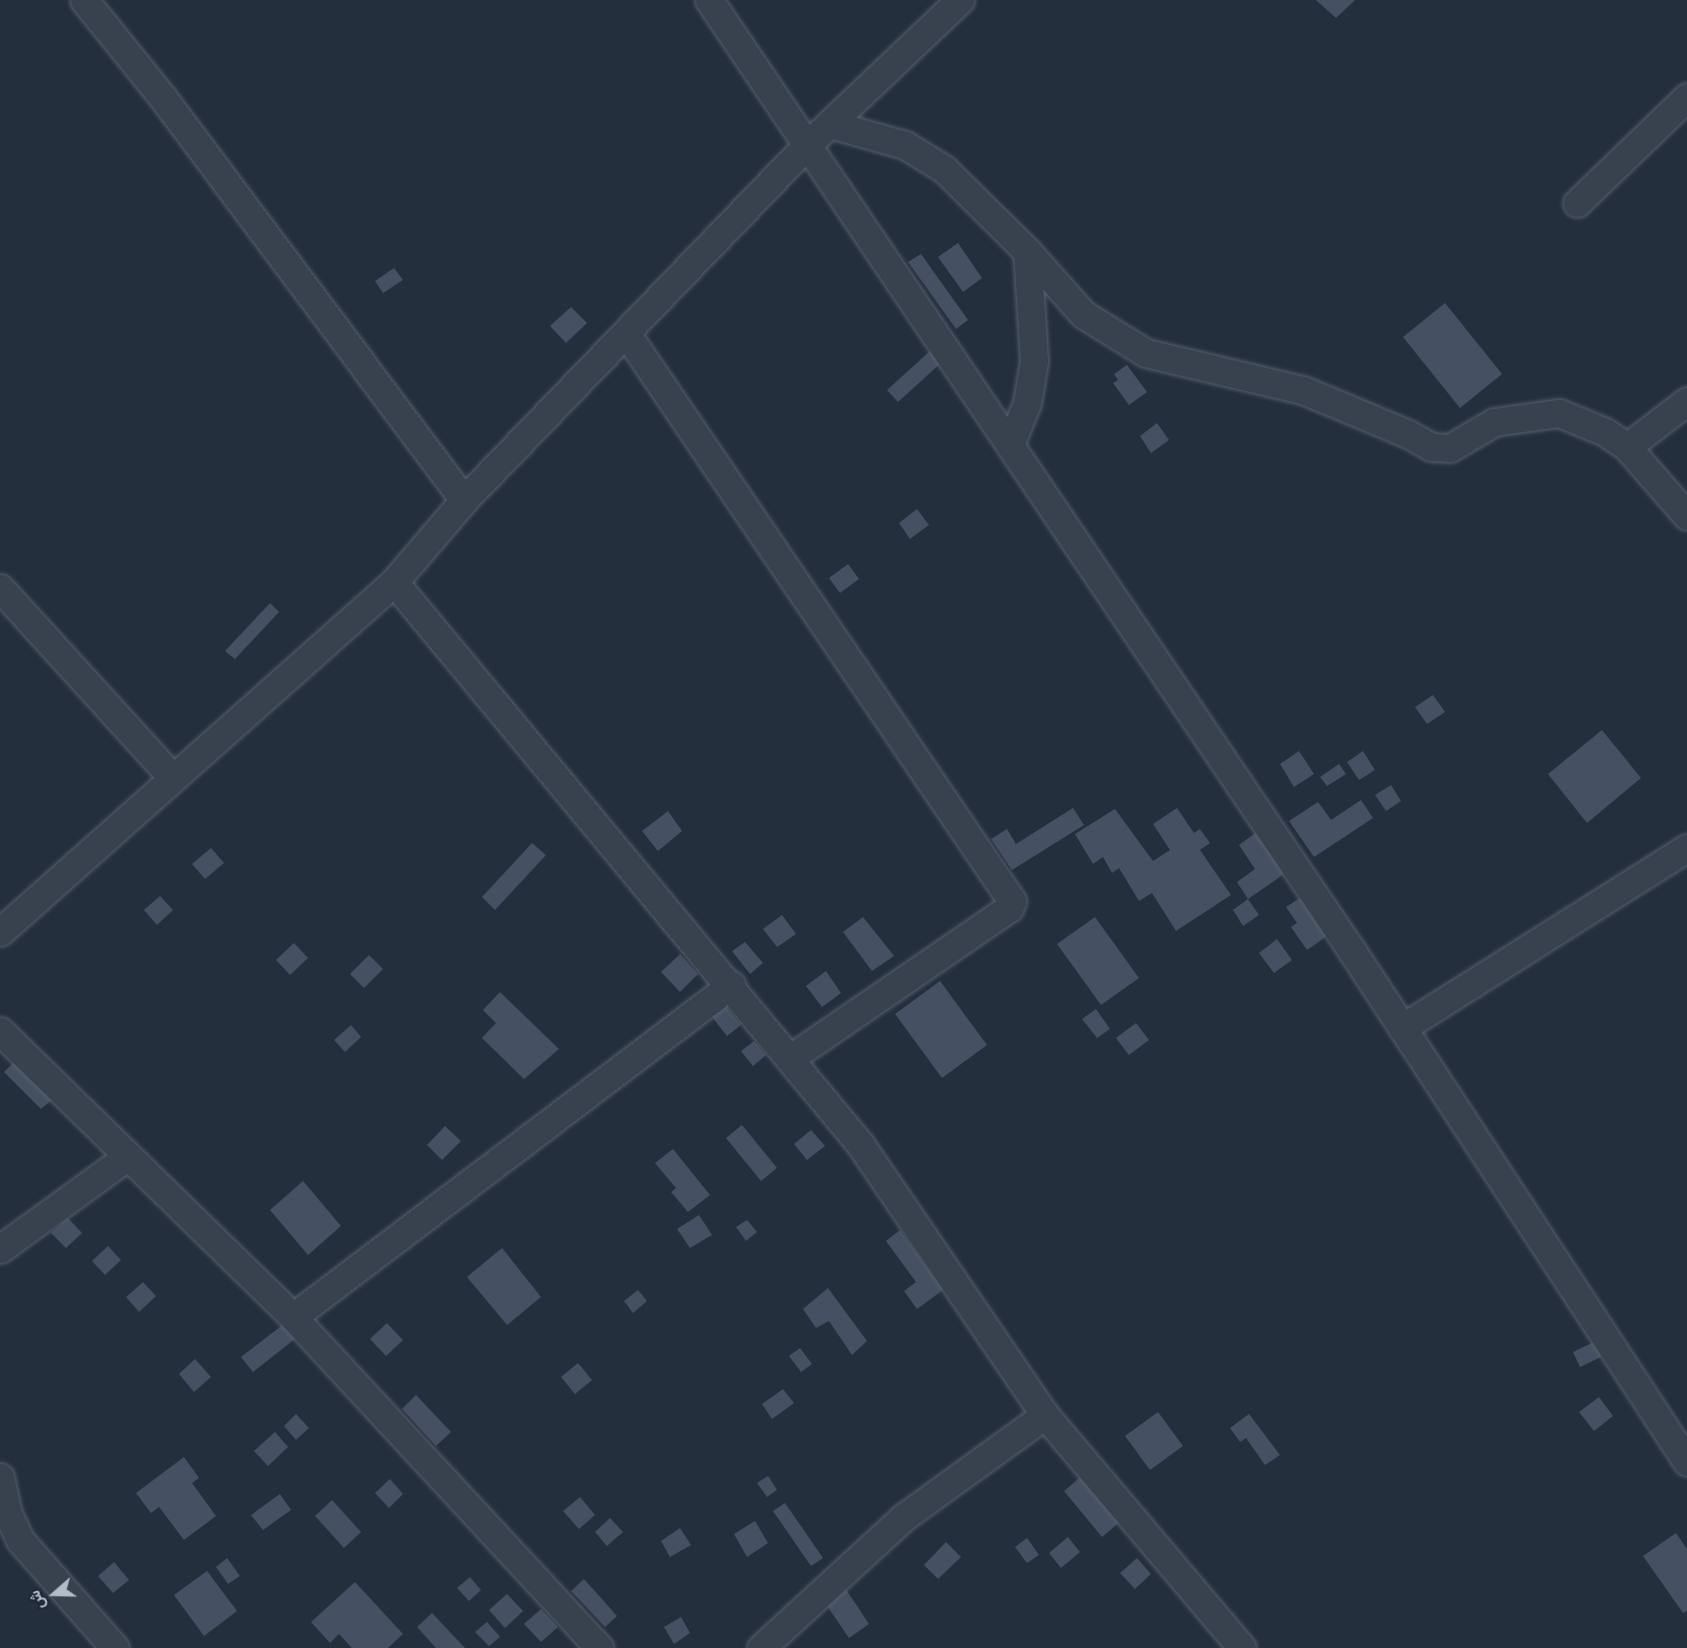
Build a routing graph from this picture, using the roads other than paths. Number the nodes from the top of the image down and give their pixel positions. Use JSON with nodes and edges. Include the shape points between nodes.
{"nodes":[{"id":1,"x":84,"y":0,"type":"edge"},
{"id":2,"x":709,"y":0,"type":"edge"},
{"id":3,"x":960,"y":0,"type":"edge"},
{"id":4,"x":1687,"y":97,"type":"edge"},
{"id":5,"x":830,"y":124,"type":"junction"},
{"id":6,"x":805,"y":147,"type":"junction"},
{"id":7,"x":1577,"y":203,"type":"dead end"},
{"id":8,"x":1027,"y":251,"type":"junction"},
{"id":9,"x":626,"y":333,"type":"junction"},
{"id":10,"x":1687,"y":401,"type":"edge"},
{"id":11,"x":1011,"y":442,"type":"junction"},
{"id":12,"x":1627,"y":447,"type":"junction"},
{"id":13,"x":464,"y":500,"type":"junction"},
{"id":14,"x":1687,"y":516,"type":"edge"},
{"id":15,"x":394,"y":582,"type":"junction"},
{"id":16,"x":0,"y":588,"type":"edge"},
{"id":17,"x":172,"y":777,"type":"junction"},
{"id":18,"x":1687,"y":848,"type":"edge"},
{"id":19,"x":0,"y":932,"type":"edge"},
{"id":20,"x":731,"y":985,"type":"junction"},
{"id":21,"x":1402,"y":1028,"type":"junction"},
{"id":22,"x":0,"y":1031,"type":"edge"},
{"id":23,"x":791,"y":1058,"type":"junction"},
{"id":24,"x":128,"y":1156,"type":"junction"},
{"id":25,"x":0,"y":1249,"type":"edge"},
{"id":26,"x":293,"y":1317,"type":"junction"},
{"id":27,"x":1045,"y":1415,"type":"junction"},
{"id":28,"x":1687,"y":1462,"type":"edge"},
{"id":29,"x":0,"y":1477,"type":"edge"},
{"id":30,"x":115,"y":1648,"type":"edge"},
{"id":31,"x":600,"y":1648,"type":"edge"},
{"id":32,"x":761,"y":1648,"type":"edge"},
{"id":33,"x":1242,"y":1648,"type":"edge"}],
"edges":[{"from":1,"to":13,"type":"street","via":[[163,98]]},
{"from":2,"to":6,"type":"street"},
{"from":3,"to":5,"type":"street"},
{"from":4,"to":7,"type":"street"},
{"from":5,"to":6,"type":"street"},
{"from":5,"to":8,"type":"street","via":[[906,145],[944,169]]},
{"from":6,"to":9,"type":"street"},
{"from":6,"to":11,"type":"street"},
{"from":8,"to":11,"type":"street","via":[[1034,361],[1027,403]]},
{"from":8,"to":12,"type":"street","via":[[1083,314],[1146,353],[1303,390],[1431,447],[1450,448],[1494,422],[1559,413],[1605,432]]},
{"from":9,"to":13,"type":"street"},
{"from":9,"to":23,"type":"street","via":[[1012,901],[1009,908]]},
{"from":10,"to":12,"type":"street"},
{"from":11,"to":21,"type":"street"},
{"from":12,"to":14,"type":"street"},
{"from":13,"to":15,"type":"street"},
{"from":15,"to":17,"type":"street"},
{"from":15,"to":20,"type":"street"},
{"from":16,"to":17,"type":"street"},
{"from":17,"to":19,"type":"street"},
{"from":18,"to":21,"type":"street"},
{"from":20,"to":23,"type":"street"},
{"from":20,"to":26,"type":"street"},
{"from":21,"to":28,"type":"street"},
{"from":22,"to":24,"type":"street"},
{"from":23,"to":27,"type":"street","via":[[860,1144]]},
{"from":24,"to":25,"type":"street"},
{"from":24,"to":26,"type":"street"},
{"from":26,"to":31,"type":"street"},
{"from":27,"to":32,"type":"street","via":[[904,1517]]},
{"from":27,"to":33,"type":"street"},
{"from":29,"to":30,"type":"street","via":[[8,1514],[20,1540]]}]}
